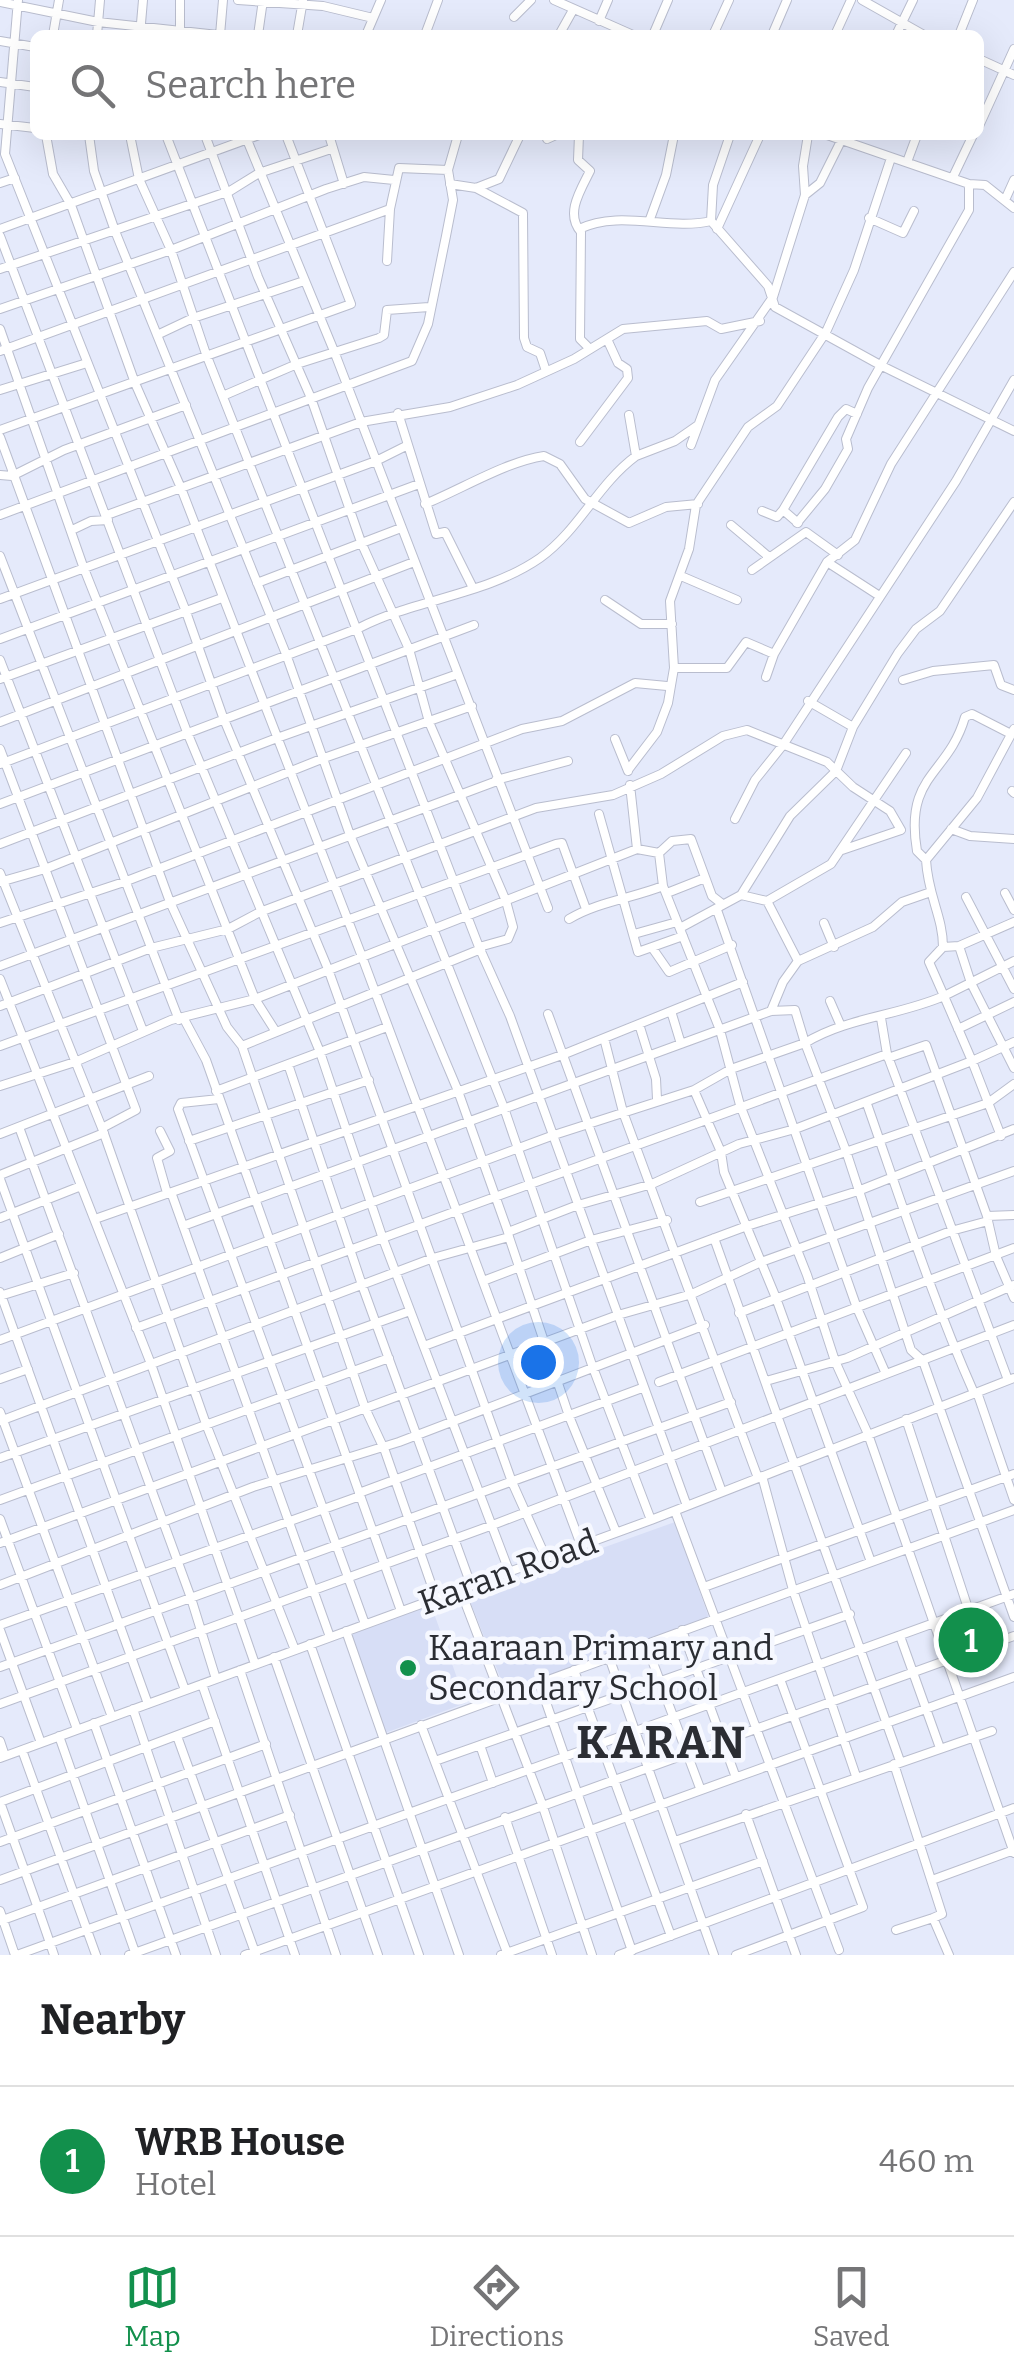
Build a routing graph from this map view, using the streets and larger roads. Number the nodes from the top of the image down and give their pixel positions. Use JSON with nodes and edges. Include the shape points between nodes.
{"nodes":[{"id":1,"x":59,"y":0,"type":"edge"},
{"id":2,"x":100,"y":0,"type":"edge"},
{"id":3,"x":143,"y":0,"type":"edge"},
{"id":4,"x":180,"y":0,"type":"edge"},
{"id":5,"x":223,"y":0,"type":"edge"},
{"id":6,"x":238,"y":0,"type":"edge"},
{"id":7,"x":381,"y":0,"type":"edge"},
{"id":8,"x":438,"y":0,"type":"edge"},
{"id":9,"x":532,"y":0,"type":"edge"},
{"id":10,"x":554,"y":0,"type":"edge"},
{"id":11,"x":608,"y":0,"type":"edge"},
{"id":12,"x":668,"y":0,"type":"edge"},
{"id":13,"x":729,"y":0,"type":"edge"},
{"id":14,"x":787,"y":0,"type":"edge"},
{"id":15,"x":850,"y":0,"type":"edge"},
{"id":16,"x":862,"y":0,"type":"edge"},
{"id":17,"x":913,"y":0,"type":"edge"},
{"id":18,"x":973,"y":0,"type":"edge"},
{"id":19,"x":263,"y":1,"type":"edge"},
{"id":20,"x":0,"y":2,"type":"edge"},
{"id":21,"x":303,"y":3,"type":"edge"},
{"id":22,"x":17,"y":4,"type":"edge"},
{"id":23,"x":573,"y":10,"type":"junction"},
{"id":24,"x":57,"y":13,"type":"junction"},
{"id":25,"x":514,"y":17,"type":"dead end"},
{"id":26,"x":373,"y":18,"type":"junction"},
{"id":27,"x":600,"y":21,"type":"junction"},
{"id":28,"x":98,"y":22,"type":"junction"},
{"id":29,"x":902,"y":24,"type":"junction"},
{"id":30,"x":55,"y":30,"type":"edge"},
{"id":31,"x":97,"y":30,"type":"edge"},
{"id":32,"x":135,"y":30,"type":"edge"},
{"id":33,"x":140,"y":30,"type":"edge"},
{"id":34,"x":180,"y":30,"type":"edge"},
{"id":35,"x":220,"y":30,"type":"edge"},
{"id":36,"x":259,"y":30,"type":"edge"},
{"id":37,"x":299,"y":30,"type":"edge"},
{"id":38,"x":368,"y":30,"type":"edge"},
{"id":39,"x":426,"y":30,"type":"edge"},
{"id":40,"x":562,"y":30,"type":"edge"},
{"id":41,"x":621,"y":30,"type":"edge"},
{"id":42,"x":655,"y":30,"type":"edge"},
{"id":43,"x":716,"y":30,"type":"edge"},
{"id":44,"x":774,"y":30,"type":"edge"},
{"id":45,"x":837,"y":30,"type":"edge"},
{"id":46,"x":899,"y":30,"type":"edge"},
{"id":47,"x":914,"y":30,"type":"edge"},
{"id":48,"x":961,"y":30,"type":"edge"},
{"id":49,"x":0,"y":42,"type":"edge"},
{"id":50,"x":14,"y":45,"type":"junction"},
{"id":51,"x":30,"y":47,"type":"edge"},
{"id":52,"x":1014,"y":49,"type":"edge"},
{"id":53,"x":984,"y":61,"type":"edge"},
{"id":54,"x":1004,"y":70,"type":"junction"},
{"id":55,"x":1014,"y":74,"type":"edge"},
{"id":56,"x":0,"y":82,"type":"edge"},
{"id":57,"x":12,"y":83,"type":"junction"},
{"id":58,"x":30,"y":85,"type":"edge"},
{"id":59,"x":984,"y":115,"type":"edge"},
{"id":60,"x":4,"y":124,"type":"edge"},
{"id":61,"x":30,"y":127,"type":"edge"},
{"id":62,"x":47,"y":140,"type":"edge"},
{"id":63,"x":90,"y":140,"type":"edge"},
{"id":64,"x":131,"y":140,"type":"edge"},
{"id":65,"x":168,"y":140,"type":"edge"},
{"id":66,"x":207,"y":140,"type":"edge"},
{"id":67,"x":238,"y":140,"type":"edge"},
{"id":68,"x":247,"y":140,"type":"edge"},
{"id":69,"x":288,"y":140,"type":"edge"},
{"id":70,"x":330,"y":140,"type":"edge"},
{"id":71,"x":457,"y":140,"type":"edge"},
{"id":72,"x":518,"y":140,"type":"edge"},
{"id":73,"x":579,"y":140,"type":"edge"},
{"id":74,"x":673,"y":140,"type":"edge"},
{"id":75,"x":728,"y":140,"type":"edge"},
{"id":76,"x":758,"y":140,"type":"edge"},
{"id":77,"x":807,"y":140,"type":"edge"},
{"id":78,"x":846,"y":140,"type":"edge"},
{"id":79,"x":850,"y":140,"type":"edge"},
{"id":80,"x":915,"y":140,"type":"edge"},
{"id":81,"x":972,"y":140,"type":"edge"},
{"id":82,"x":331,"y":149,"type":"junction"},
{"id":83,"x":212,"y":154,"type":"junction"},
{"id":84,"x":891,"y":158,"type":"junction"},
{"id":85,"x":295,"y":160,"type":"junction"},
{"id":86,"x":907,"y":162,"type":"junction"},
{"id":87,"x":176,"y":167,"type":"junction"},
{"id":88,"x":448,"y":170,"type":"junction"},
{"id":89,"x":259,"y":173,"type":"junction"},
{"id":90,"x":954,"y":177,"type":"junction"},
{"id":91,"x":15,"y":178,"type":"junction"},
{"id":92,"x":139,"y":179,"type":"junction"},
{"id":93,"x":394,"y":180,"type":"junction"},
{"id":94,"x":1014,"y":180,"type":"edge"},
{"id":95,"x":0,"y":184,"type":"edge"},
{"id":96,"x":344,"y":184,"type":"junction"},
{"id":97,"x":450,"y":184,"type":"junction"},
{"id":98,"x":970,"y":184,"type":"junction"},
{"id":99,"x":476,"y":188,"type":"junction"},
{"id":100,"x":230,"y":191,"type":"junction"},
{"id":101,"x":103,"y":195,"type":"junction"},
{"id":102,"x":805,"y":195,"type":"junction"},
{"id":103,"x":310,"y":198,"type":"junction"},
{"id":104,"x":1005,"y":200,"type":"junction"},
{"id":105,"x":191,"y":202,"type":"junction"},
{"id":106,"x":71,"y":205,"type":"junction"},
{"id":107,"x":1014,"y":208,"type":"edge"},
{"id":108,"x":277,"y":209,"type":"junction"},
{"id":109,"x":390,"y":209,"type":"junction"},
{"id":110,"x":914,"y":211,"type":"dead end"},
{"id":111,"x":154,"y":214,"type":"junction"},
{"id":112,"x":34,"y":218,"type":"junction"},
{"id":113,"x":868,"y":218,"type":"junction"},
{"id":114,"x":650,"y":219,"type":"junction"},
{"id":115,"x":711,"y":221,"type":"junction"},
{"id":116,"x":240,"y":222,"type":"junction"},
{"id":117,"x":579,"y":229,"type":"junction"},
{"id":118,"x":717,"y":229,"type":"junction"},
{"id":119,"x":116,"y":231,"type":"junction"},
{"id":120,"x":0,"y":232,"type":"edge"},
{"id":121,"x":323,"y":235,"type":"junction"},
{"id":122,"x":206,"y":237,"type":"junction"},
{"id":123,"x":82,"y":241,"type":"junction"},
{"id":124,"x":292,"y":247,"type":"junction"},
{"id":125,"x":171,"y":250,"type":"junction"},
{"id":126,"x":47,"y":252,"type":"junction"},
{"id":127,"x":255,"y":258,"type":"junction"},
{"id":128,"x":387,"y":261,"type":"dead end"},
{"id":129,"x":13,"y":265,"type":"junction"},
{"id":130,"x":130,"y":265,"type":"junction"},
{"id":131,"x":0,"y":270,"type":"edge"},
{"id":132,"x":1014,"y":272,"type":"edge"},
{"id":133,"x":220,"y":273,"type":"junction"},
{"id":134,"x":95,"y":276,"type":"junction"},
{"id":135,"x":304,"y":281,"type":"junction"},
{"id":136,"x":181,"y":287,"type":"junction"},
{"id":137,"x":59,"y":291,"type":"junction"},
{"id":138,"x":268,"y":292,"type":"junction"},
{"id":139,"x":773,"y":297,"type":"junction"},
{"id":140,"x":26,"y":300,"type":"junction"},
{"id":141,"x":143,"y":300,"type":"junction"},
{"id":142,"x":231,"y":306,"type":"junction"},
{"id":143,"x":429,"y":306,"type":"junction"},
{"id":144,"x":0,"y":309,"type":"edge"},
{"id":145,"x":109,"y":314,"type":"junction"},
{"id":146,"x":320,"y":315,"type":"junction"},
{"id":147,"x":193,"y":318,"type":"junction"},
{"id":148,"x":760,"y":320,"type":"junction"},
{"id":149,"x":75,"y":325,"type":"junction"},
{"id":150,"x":0,"y":329,"type":"edge"},
{"id":151,"x":282,"y":330,"type":"junction"},
{"id":152,"x":826,"y":332,"type":"junction"},
{"id":153,"x":39,"y":334,"type":"junction"},
{"id":154,"x":158,"y":335,"type":"junction"},
{"id":155,"x":607,"y":339,"type":"junction"},
{"id":156,"x":245,"y":342,"type":"junction"},
{"id":157,"x":590,"y":349,"type":"junction"},
{"id":158,"x":4,"y":350,"type":"edge"},
{"id":159,"x":334,"y":350,"type":"junction"},
{"id":160,"x":206,"y":354,"type":"junction"},
{"id":161,"x":87,"y":362,"type":"junction"},
{"id":162,"x":297,"y":364,"type":"junction"},
{"id":163,"x":882,"y":366,"type":"junction"},
{"id":164,"x":172,"y":371,"type":"junction"},
{"id":165,"x":546,"y":371,"type":"junction"},
{"id":166,"x":50,"y":372,"type":"junction"},
{"id":167,"x":1014,"y":380,"type":"edge"},
{"id":168,"x":262,"y":381,"type":"junction"},
{"id":169,"x":18,"y":382,"type":"junction"},
{"id":170,"x":135,"y":384,"type":"junction"},
{"id":171,"x":347,"y":384,"type":"junction"},
{"id":172,"x":0,"y":390,"type":"edge"},
{"id":173,"x":934,"y":393,"type":"junction"},
{"id":174,"x":225,"y":395,"type":"junction"},
{"id":175,"x":100,"y":396,"type":"junction"},
{"id":176,"x":311,"y":398,"type":"junction"},
{"id":177,"x":186,"y":405,"type":"junction"},
{"id":178,"x":64,"y":408,"type":"junction"},
{"id":179,"x":274,"y":413,"type":"junction"},
{"id":180,"x":398,"y":413,"type":"junction"},
{"id":181,"x":629,"y":414,"type":"dead end"},
{"id":182,"x":857,"y":414,"type":"junction"},
{"id":183,"x":152,"y":418,"type":"junction"},
{"id":184,"x":34,"y":420,"type":"junction"},
{"id":185,"x":991,"y":420,"type":"junction"},
{"id":186,"x":361,"y":422,"type":"junction"},
{"id":187,"x":700,"y":424,"type":"junction"},
{"id":188,"x":238,"y":429,"type":"junction"},
{"id":189,"x":114,"y":431,"type":"junction"},
{"id":190,"x":1014,"y":431,"type":"edge"},
{"id":191,"x":0,"y":433,"type":"edge"},
{"id":192,"x":325,"y":434,"type":"junction"},
{"id":193,"x":200,"y":441,"type":"junction"},
{"id":194,"x":580,"y":442,"type":"dead end"},
{"id":195,"x":408,"y":444,"type":"junction"},
{"id":196,"x":81,"y":445,"type":"junction"},
{"id":197,"x":691,"y":445,"type":"dead end"},
{"id":198,"x":288,"y":448,"type":"junction"},
{"id":199,"x":166,"y":453,"type":"junction"},
{"id":200,"x":636,"y":456,"type":"junction"},
{"id":201,"x":49,"y":459,"type":"junction"},
{"id":202,"x":376,"y":461,"type":"junction"},
{"id":203,"x":250,"y":462,"type":"junction"},
{"id":204,"x":129,"y":468,"type":"junction"},
{"id":205,"x":340,"y":474,"type":"junction"},
{"id":206,"x":0,"y":476,"type":"edge"},
{"id":207,"x":12,"y":476,"type":"junction"},
{"id":208,"x":213,"y":477,"type":"junction"},
{"id":209,"x":94,"y":481,"type":"junction"},
{"id":210,"x":419,"y":484,"type":"junction"},
{"id":211,"x":304,"y":485,"type":"junction"},
{"id":212,"x":181,"y":488,"type":"junction"},
{"id":213,"x":59,"y":491,"type":"junction"},
{"id":214,"x":388,"y":494,"type":"junction"},
{"id":215,"x":265,"y":499,"type":"junction"},
{"id":216,"x":143,"y":502,"type":"junction"},
{"id":217,"x":1014,"y":502,"type":"edge"},
{"id":218,"x":425,"y":504,"type":"junction"},
{"id":219,"x":594,"y":504,"type":"junction"},
{"id":220,"x":698,"y":504,"type":"junction"},
{"id":221,"x":23,"y":506,"type":"junction"},
{"id":222,"x":350,"y":510,"type":"junction"},
{"id":223,"x":783,"y":510,"type":"junction"},
{"id":224,"x":762,"y":511,"type":"dead end"},
{"id":225,"x":228,"y":513,"type":"junction"},
{"id":226,"x":0,"y":515,"type":"edge"},
{"id":227,"x":107,"y":518,"type":"junction"},
{"id":228,"x":316,"y":521,"type":"junction"},
{"id":229,"x":797,"y":523,"type":"junction"},
{"id":230,"x":731,"y":525,"type":"dead end"},
{"id":231,"x":194,"y":526,"type":"junction"},
{"id":232,"x":400,"y":528,"type":"junction"},
{"id":233,"x":72,"y":530,"type":"junction"},
{"id":234,"x":807,"y":532,"type":"junction"},
{"id":235,"x":279,"y":536,"type":"junction"},
{"id":236,"x":158,"y":538,"type":"junction"},
{"id":237,"x":361,"y":542,"type":"junction"},
{"id":238,"x":242,"y":549,"type":"junction"},
{"id":239,"x":120,"y":552,"type":"junction"},
{"id":240,"x":328,"y":554,"type":"junction"},
{"id":241,"x":838,"y":555,"type":"junction"},
{"id":242,"x":769,"y":557,"type":"junction"},
{"id":243,"x":0,"y":559,"type":"edge"},
{"id":244,"x":208,"y":560,"type":"junction"},
{"id":245,"x":414,"y":562,"type":"junction"},
{"id":246,"x":827,"y":562,"type":"junction"},
{"id":247,"x":83,"y":566,"type":"junction"},
{"id":248,"x":752,"y":570,"type":"dead end"},
{"id":249,"x":290,"y":571,"type":"junction"},
{"id":250,"x":171,"y":574,"type":"junction"},
{"id":251,"x":379,"y":576,"type":"junction"},
{"id":252,"x":681,"y":576,"type":"junction"},
{"id":253,"x":50,"y":580,"type":"junction"},
{"id":254,"x":257,"y":583,"type":"junction"},
{"id":255,"x":134,"y":588,"type":"junction"},
{"id":256,"x":472,"y":588,"type":"junction"},
{"id":257,"x":343,"y":589,"type":"junction"},
{"id":258,"x":14,"y":594,"type":"junction"},
{"id":259,"x":878,"y":596,"type":"junction"},
{"id":260,"x":222,"y":598,"type":"junction"},
{"id":261,"x":0,"y":599,"type":"edge"},
{"id":262,"x":605,"y":600,"type":"dead end"},
{"id":263,"x":737,"y":600,"type":"dead end"},
{"id":264,"x":99,"y":601,"type":"junction"},
{"id":265,"x":427,"y":603,"type":"junction"},
{"id":266,"x":306,"y":606,"type":"junction"},
{"id":267,"x":185,"y":609,"type":"junction"},
{"id":268,"x":393,"y":610,"type":"junction"},
{"id":269,"x":64,"y":617,"type":"junction"},
{"id":270,"x":270,"y":621,"type":"junction"},
{"id":271,"x":148,"y":622,"type":"junction"},
{"id":272,"x":474,"y":624,"type":"dead end"},
{"id":273,"x":672,"y":624,"type":"junction"},
{"id":274,"x":358,"y":628,"type":"junction"},
{"id":275,"x":27,"y":629,"type":"junction"},
{"id":276,"x":235,"y":632,"type":"junction"},
{"id":277,"x":114,"y":636,"type":"junction"},
{"id":278,"x":0,"y":639,"type":"edge"},
{"id":279,"x":441,"y":639,"type":"junction"},
{"id":280,"x":321,"y":640,"type":"junction"},
{"id":281,"x":199,"y":646,"type":"junction"},
{"id":282,"x":409,"y":649,"type":"junction"},
{"id":283,"x":76,"y":650,"type":"junction"},
{"id":284,"x":286,"y":654,"type":"junction"},
{"id":285,"x":774,"y":654,"type":"junction"},
{"id":286,"x":0,"y":660,"type":"edge"},
{"id":287,"x":160,"y":662,"type":"junction"},
{"id":288,"x":370,"y":662,"type":"junction"},
{"id":289,"x":41,"y":663,"type":"junction"},
{"id":290,"x":250,"y":667,"type":"junction"},
{"id":291,"x":674,"y":668,"type":"junction"},
{"id":292,"x":455,"y":675,"type":"junction"},
{"id":293,"x":127,"y":676,"type":"junction"},
{"id":294,"x":336,"y":676,"type":"junction"},
{"id":295,"x":766,"y":677,"type":"dead end"},
{"id":296,"x":3,"y":678,"type":"edge"},
{"id":297,"x":903,"y":680,"type":"dead end"},
{"id":298,"x":209,"y":682,"type":"junction"},
{"id":299,"x":667,"y":686,"type":"junction"},
{"id":300,"x":88,"y":687,"type":"junction"},
{"id":301,"x":298,"y":690,"type":"junction"},
{"id":302,"x":418,"y":690,"type":"junction"},
{"id":303,"x":1014,"y":690,"type":"edge"},
{"id":304,"x":174,"y":695,"type":"junction"},
{"id":305,"x":55,"y":697,"type":"junction"},
{"id":306,"x":384,"y":701,"type":"junction"},
{"id":307,"x":264,"y":702,"type":"junction"},
{"id":308,"x":808,"y":702,"type":"junction"},
{"id":309,"x":472,"y":706,"type":"junction"},
{"id":310,"x":142,"y":708,"type":"junction"},
{"id":311,"x":17,"y":713,"type":"junction"},
{"id":312,"x":347,"y":713,"type":"junction"},
{"id":313,"x":223,"y":718,"type":"junction"},
{"id":314,"x":0,"y":722,"type":"edge"},
{"id":315,"x":429,"y":722,"type":"junction"},
{"id":316,"x":104,"y":724,"type":"junction"},
{"id":317,"x":312,"y":725,"type":"junction"},
{"id":318,"x":853,"y":727,"type":"junction"},
{"id":319,"x":187,"y":732,"type":"junction"},
{"id":320,"x":1012,"y":732,"type":"edge"},
{"id":321,"x":397,"y":734,"type":"junction"},
{"id":322,"x":68,"y":736,"type":"junction"},
{"id":323,"x":277,"y":738,"type":"junction"},
{"id":324,"x":615,"y":739,"type":"dead end"},
{"id":325,"x":156,"y":744,"type":"junction"},
{"id":326,"x":485,"y":746,"type":"junction"},
{"id":327,"x":783,"y":746,"type":"junction"},
{"id":328,"x":359,"y":747,"type":"junction"},
{"id":329,"x":0,"y":750,"type":"edge"},
{"id":330,"x":32,"y":750,"type":"junction"},
{"id":331,"x":239,"y":752,"type":"junction"},
{"id":332,"x":906,"y":753,"type":"dead end"},
{"id":333,"x":324,"y":758,"type":"junction"},
{"id":334,"x":117,"y":759,"type":"junction"},
{"id":335,"x":448,"y":760,"type":"junction"},
{"id":336,"x":568,"y":761,"type":"dead end"},
{"id":337,"x":2,"y":763,"type":"edge"},
{"id":338,"x":202,"y":768,"type":"junction"},
{"id":339,"x":412,"y":769,"type":"junction"},
{"id":340,"x":628,"y":770,"type":"junction"},
{"id":341,"x":836,"y":771,"type":"junction"},
{"id":342,"x":84,"y":772,"type":"junction"},
{"id":343,"x":289,"y":774,"type":"junction"},
{"id":344,"x":170,"y":780,"type":"junction"},
{"id":345,"x":497,"y":781,"type":"junction"},
{"id":346,"x":377,"y":785,"type":"junction"},
{"id":347,"x":630,"y":785,"type":"junction"},
{"id":348,"x":48,"y":786,"type":"junction"},
{"id":349,"x":252,"y":789,"type":"junction"},
{"id":350,"x":462,"y":793,"type":"junction"},
{"id":351,"x":129,"y":794,"type":"junction"},
{"id":352,"x":338,"y":797,"type":"junction"},
{"id":353,"x":18,"y":798,"type":"junction"},
{"id":354,"x":875,"y":800,"type":"junction"},
{"id":355,"x":216,"y":803,"type":"junction"},
{"id":356,"x":0,"y":804,"type":"edge"},
{"id":357,"x":426,"y":806,"type":"junction"},
{"id":358,"x":97,"y":807,"type":"junction"},
{"id":359,"x":304,"y":810,"type":"junction"},
{"id":360,"x":182,"y":814,"type":"junction"},
{"id":361,"x":599,"y":814,"type":"dead end"},
{"id":362,"x":514,"y":819,"type":"junction"},
{"id":363,"x":734,"y":819,"type":"dead end"},
{"id":364,"x":61,"y":820,"type":"junction"},
{"id":365,"x":390,"y":821,"type":"junction"},
{"id":366,"x":268,"y":826,"type":"junction"},
{"id":367,"x":1014,"y":827,"type":"edge"},
{"id":368,"x":951,"y":829,"type":"junction"},
{"id":369,"x":146,"y":830,"type":"junction"},
{"id":370,"x":475,"y":830,"type":"junction"},
{"id":371,"x":32,"y":834,"type":"junction"},
{"id":372,"x":350,"y":835,"type":"junction"},
{"id":373,"x":232,"y":838,"type":"junction"},
{"id":374,"x":1011,"y":838,"type":"edge"},
{"id":375,"x":110,"y":842,"type":"junction"},
{"id":376,"x":440,"y":842,"type":"junction"},
{"id":377,"x":0,"y":844,"type":"edge"},
{"id":378,"x":318,"y":846,"type":"junction"},
{"id":379,"x":637,"y":849,"type":"junction"},
{"id":380,"x":198,"y":850,"type":"junction"},
{"id":381,"x":842,"y":850,"type":"junction"},
{"id":382,"x":659,"y":852,"type":"junction"},
{"id":383,"x":524,"y":853,"type":"junction"},
{"id":384,"x":72,"y":854,"type":"junction"},
{"id":385,"x":403,"y":856,"type":"junction"},
{"id":386,"x":282,"y":860,"type":"junction"},
{"id":387,"x":610,"y":860,"type":"junction"},
{"id":388,"x":926,"y":860,"type":"junction"},
{"id":389,"x":160,"y":865,"type":"junction"},
{"id":390,"x":489,"y":865,"type":"junction"},
{"id":391,"x":45,"y":869,"type":"junction"},
{"id":392,"x":368,"y":870,"type":"junction"},
{"id":393,"x":246,"y":872,"type":"junction"},
{"id":394,"x":574,"y":875,"type":"junction"},
{"id":395,"x":1,"y":878,"type":"edge"},
{"id":396,"x":706,"y":878,"type":"junction"},
{"id":397,"x":454,"y":879,"type":"junction"},
{"id":398,"x":124,"y":882,"type":"junction"},
{"id":399,"x":332,"y":884,"type":"junction"},
{"id":400,"x":212,"y":886,"type":"junction"},
{"id":401,"x":542,"y":887,"type":"junction"},
{"id":402,"x":665,"y":889,"type":"junction"},
{"id":403,"x":89,"y":891,"type":"junction"},
{"id":404,"x":416,"y":893,"type":"junction"},
{"id":405,"x":1006,"y":893,"type":"dead end"},
{"id":406,"x":928,"y":894,"type":"junction"},
{"id":407,"x":740,"y":895,"type":"junction"},
{"id":408,"x":966,"y":897,"type":"dead end"},
{"id":409,"x":297,"y":899,"type":"junction"},
{"id":410,"x":506,"y":900,"type":"junction"},
{"id":411,"x":170,"y":902,"type":"junction"},
{"id":412,"x":625,"y":902,"type":"junction"},
{"id":413,"x":768,"y":902,"type":"junction"},
{"id":414,"x":58,"y":904,"type":"junction"},
{"id":415,"x":381,"y":906,"type":"junction"},
{"id":416,"x":719,"y":906,"type":"junction"},
{"id":417,"x":548,"y":908,"type":"dead end"},
{"id":418,"x":586,"y":909,"type":"junction"},
{"id":419,"x":1014,"y":910,"type":"edge"},
{"id":420,"x":260,"y":912,"type":"junction"},
{"id":421,"x":139,"y":914,"type":"junction"},
{"id":422,"x":468,"y":914,"type":"junction"},
{"id":423,"x":17,"y":917,"type":"junction"},
{"id":424,"x":569,"y":919,"type":"dead end"},
{"id":425,"x":344,"y":920,"type":"junction"},
{"id":426,"x":1014,"y":922,"type":"edge"},
{"id":427,"x":0,"y":923,"type":"edge"},
{"id":428,"x":824,"y":923,"type":"dead end"},
{"id":429,"x":103,"y":927,"type":"junction"},
{"id":430,"x":434,"y":927,"type":"junction"},
{"id":431,"x":228,"y":928,"type":"junction"},
{"id":432,"x":680,"y":928,"type":"junction"},
{"id":433,"x":310,"y":932,"type":"junction"},
{"id":434,"x":634,"y":934,"type":"junction"},
{"id":435,"x":986,"y":936,"type":"junction"},
{"id":436,"x":397,"y":941,"type":"junction"},
{"id":437,"x":72,"y":942,"type":"junction"},
{"id":438,"x":186,"y":942,"type":"junction"},
{"id":439,"x":732,"y":945,"type":"junction"},
{"id":440,"x":959,"y":946,"type":"junction"},
{"id":441,"x":274,"y":947,"type":"junction"},
{"id":442,"x":834,"y":947,"type":"junction"},
{"id":443,"x":943,"y":947,"type":"junction"},
{"id":444,"x":151,"y":948,"type":"junction"},
{"id":445,"x":480,"y":948,"type":"junction"},
{"id":446,"x":653,"y":949,"type":"junction"},
{"id":447,"x":34,"y":954,"type":"junction"},
{"id":448,"x":361,"y":954,"type":"junction"},
{"id":449,"x":240,"y":960,"type":"junction"},
{"id":450,"x":798,"y":961,"type":"junction"},
{"id":451,"x":1014,"y":961,"type":"edge"},
{"id":452,"x":446,"y":963,"type":"junction"},
{"id":453,"x":116,"y":964,"type":"junction"},
{"id":454,"x":695,"y":964,"type":"junction"},
{"id":455,"x":0,"y":966,"type":"edge"},
{"id":456,"x":1003,"y":966,"type":"junction"},
{"id":457,"x":328,"y":969,"type":"junction"},
{"id":458,"x":203,"y":974,"type":"junction"},
{"id":459,"x":85,"y":975,"type":"junction"},
{"id":460,"x":410,"y":978,"type":"junction"},
{"id":461,"x":0,"y":979,"type":"edge"},
{"id":462,"x":743,"y":982,"type":"junction"},
{"id":463,"x":971,"y":983,"type":"junction"},
{"id":464,"x":292,"y":984,"type":"junction"},
{"id":465,"x":170,"y":987,"type":"junction"},
{"id":466,"x":46,"y":989,"type":"junction"},
{"id":467,"x":1014,"y":990,"type":"edge"},
{"id":468,"x":375,"y":992,"type":"junction"},
{"id":469,"x":706,"y":996,"type":"junction"},
{"id":470,"x":944,"y":996,"type":"junction"},
{"id":471,"x":255,"y":999,"type":"junction"},
{"id":472,"x":131,"y":1000,"type":"junction"},
{"id":473,"x":830,"y":1001,"type":"dead end"},
{"id":474,"x":1014,"y":1002,"type":"edge"},
{"id":475,"x":3,"y":1005,"type":"edge"},
{"id":476,"x":339,"y":1006,"type":"junction"},
{"id":477,"x":98,"y":1009,"type":"junction"},
{"id":478,"x":222,"y":1010,"type":"junction"},
{"id":479,"x":671,"y":1011,"type":"junction"},
{"id":480,"x":771,"y":1011,"type":"junction"},
{"id":481,"x":989,"y":1012,"type":"junction"},
{"id":482,"x":548,"y":1014,"type":"dead end"},
{"id":483,"x":756,"y":1016,"type":"junction"},
{"id":484,"x":881,"y":1018,"type":"junction"},
{"id":485,"x":308,"y":1019,"type":"junction"},
{"id":486,"x":181,"y":1020,"type":"junction"},
{"id":487,"x":639,"y":1024,"type":"junction"},
{"id":488,"x":840,"y":1024,"type":"junction"},
{"id":489,"x":60,"y":1025,"type":"junction"},
{"id":490,"x":387,"y":1026,"type":"junction"},
{"id":491,"x":720,"y":1030,"type":"junction"},
{"id":492,"x":958,"y":1030,"type":"junction"},
{"id":493,"x":143,"y":1032,"type":"junction"},
{"id":494,"x":276,"y":1032,"type":"junction"},
{"id":495,"x":22,"y":1038,"type":"junction"},
{"id":496,"x":604,"y":1038,"type":"junction"},
{"id":497,"x":354,"y":1039,"type":"junction"},
{"id":498,"x":1014,"y":1042,"type":"edge"},
{"id":499,"x":805,"y":1043,"type":"junction"},
{"id":500,"x":681,"y":1044,"type":"junction"},
{"id":501,"x":111,"y":1045,"type":"junction"},
{"id":502,"x":0,"y":1046,"type":"edge"},
{"id":503,"x":242,"y":1046,"type":"junction"},
{"id":504,"x":1003,"y":1046,"type":"junction"},
{"id":505,"x":320,"y":1052,"type":"junction"},
{"id":506,"x":562,"y":1055,"type":"junction"},
{"id":507,"x":770,"y":1055,"type":"junction"},
{"id":508,"x":646,"y":1056,"type":"junction"},
{"id":509,"x":888,"y":1056,"type":"junction"},
{"id":510,"x":75,"y":1062,"type":"junction"},
{"id":511,"x":972,"y":1062,"type":"junction"},
{"id":512,"x":288,"y":1064,"type":"junction"},
{"id":513,"x":529,"y":1066,"type":"junction"},
{"id":514,"x":613,"y":1068,"type":"junction"},
{"id":515,"x":1014,"y":1068,"type":"edge"},
{"id":516,"x":731,"y":1069,"type":"junction"},
{"id":517,"x":40,"y":1074,"type":"junction"},
{"id":518,"x":149,"y":1076,"type":"dead end"},
{"id":519,"x":936,"y":1077,"type":"junction"},
{"id":520,"x":251,"y":1078,"type":"junction"},
{"id":521,"x":369,"y":1080,"type":"junction"},
{"id":522,"x":492,"y":1080,"type":"junction"},
{"id":523,"x":818,"y":1080,"type":"junction"},
{"id":524,"x":1,"y":1084,"type":"edge"},
{"id":525,"x":571,"y":1084,"type":"junction"},
{"id":526,"x":1014,"y":1084,"type":"edge"},
{"id":527,"x":126,"y":1085,"type":"junction"},
{"id":528,"x":694,"y":1090,"type":"junction"},
{"id":529,"x":902,"y":1090,"type":"junction"},
{"id":530,"x":333,"y":1092,"type":"junction"},
{"id":531,"x":458,"y":1092,"type":"junction"},
{"id":532,"x":782,"y":1092,"type":"junction"},
{"id":533,"x":218,"y":1095,"type":"junction"},
{"id":534,"x":540,"y":1095,"type":"junction"},
{"id":535,"x":90,"y":1099,"type":"junction"},
{"id":536,"x":657,"y":1099,"type":"junction"},
{"id":537,"x":988,"y":1103,"type":"junction"},
{"id":538,"x":301,"y":1104,"type":"junction"},
{"id":539,"x":866,"y":1104,"type":"junction"},
{"id":540,"x":419,"y":1105,"type":"junction"},
{"id":541,"x":740,"y":1106,"type":"junction"},
{"id":542,"x":504,"y":1108,"type":"junction"},
{"id":543,"x":54,"y":1112,"type":"junction"},
{"id":544,"x":623,"y":1112,"type":"junction"},
{"id":545,"x":951,"y":1112,"type":"junction"},
{"id":546,"x":832,"y":1116,"type":"junction"},
{"id":547,"x":264,"y":1117,"type":"junction"},
{"id":548,"x":707,"y":1117,"type":"junction"},
{"id":549,"x":383,"y":1118,"type":"junction"},
{"id":550,"x":467,"y":1122,"type":"junction"},
{"id":551,"x":589,"y":1126,"type":"junction"},
{"id":552,"x":19,"y":1127,"type":"junction"},
{"id":553,"x":913,"y":1127,"type":"junction"},
{"id":554,"x":227,"y":1128,"type":"junction"},
{"id":555,"x":1014,"y":1129,"type":"edge"},
{"id":556,"x":103,"y":1130,"type":"junction"},
{"id":557,"x":348,"y":1130,"type":"junction"},
{"id":558,"x":796,"y":1130,"type":"junction"},
{"id":559,"x":160,"y":1132,"type":"dead end"},
{"id":560,"x":0,"y":1134,"type":"edge"},
{"id":561,"x":430,"y":1135,"type":"junction"},
{"id":562,"x":554,"y":1135,"type":"junction"},
{"id":563,"x":1001,"y":1136,"type":"junction"},
{"id":564,"x":879,"y":1139,"type":"junction"},
{"id":565,"x":317,"y":1140,"type":"junction"},
{"id":566,"x":189,"y":1141,"type":"junction"},
{"id":567,"x":754,"y":1143,"type":"junction"},
{"id":568,"x":66,"y":1149,"type":"junction"},
{"id":569,"x":394,"y":1149,"type":"junction"},
{"id":570,"x":519,"y":1149,"type":"junction"},
{"id":571,"x":637,"y":1149,"type":"junction"},
{"id":572,"x":962,"y":1150,"type":"junction"},
{"id":573,"x":846,"y":1151,"type":"junction"},
{"id":574,"x":721,"y":1152,"type":"junction"},
{"id":575,"x":277,"y":1154,"type":"junction"},
{"id":576,"x":604,"y":1161,"type":"junction"},
{"id":577,"x":359,"y":1162,"type":"junction"},
{"id":578,"x":483,"y":1162,"type":"junction"},
{"id":579,"x":32,"y":1163,"type":"junction"},
{"id":580,"x":928,"y":1164,"type":"junction"},
{"id":581,"x":808,"y":1166,"type":"junction"},
{"id":582,"x":241,"y":1167,"type":"junction"},
{"id":583,"x":1012,"y":1172,"type":"edge"},
{"id":584,"x":327,"y":1173,"type":"junction"},
{"id":585,"x":567,"y":1174,"type":"junction"},
{"id":586,"x":892,"y":1174,"type":"junction"},
{"id":587,"x":0,"y":1177,"type":"edge"},
{"id":588,"x":446,"y":1177,"type":"junction"},
{"id":589,"x":203,"y":1180,"type":"junction"},
{"id":590,"x":770,"y":1181,"type":"junction"},
{"id":591,"x":652,"y":1184,"type":"junction"},
{"id":592,"x":80,"y":1186,"type":"junction"},
{"id":593,"x":290,"y":1186,"type":"junction"},
{"id":594,"x":1014,"y":1186,"type":"edge"},
{"id":595,"x":531,"y":1187,"type":"junction"},
{"id":596,"x":976,"y":1188,"type":"junction"},
{"id":597,"x":407,"y":1190,"type":"junction"},
{"id":598,"x":732,"y":1190,"type":"junction"},
{"id":599,"x":858,"y":1190,"type":"junction"},
{"id":600,"x":169,"y":1192,"type":"junction"},
{"id":601,"x":616,"y":1195,"type":"junction"},
{"id":602,"x":940,"y":1198,"type":"junction"},
{"id":603,"x":497,"y":1199,"type":"junction"},
{"id":604,"x":45,"y":1200,"type":"junction"},
{"id":605,"x":253,"y":1200,"type":"junction"},
{"id":606,"x":819,"y":1200,"type":"junction"},
{"id":607,"x":700,"y":1202,"type":"dead end"},
{"id":608,"x":371,"y":1204,"type":"junction"},
{"id":609,"x":578,"y":1204,"type":"junction"},
{"id":610,"x":128,"y":1206,"type":"junction"},
{"id":611,"x":906,"y":1210,"type":"junction"},
{"id":612,"x":459,"y":1212,"type":"junction"},
{"id":613,"x":340,"y":1213,"type":"junction"},
{"id":614,"x":13,"y":1214,"type":"junction"},
{"id":615,"x":216,"y":1214,"type":"junction"},
{"id":616,"x":784,"y":1215,"type":"junction"},
{"id":617,"x":1014,"y":1215,"type":"edge"},
{"id":618,"x":0,"y":1218,"type":"edge"},
{"id":619,"x":543,"y":1218,"type":"junction"},
{"id":620,"x":987,"y":1218,"type":"junction"},
{"id":621,"x":95,"y":1219,"type":"junction"},
{"id":622,"x":666,"y":1220,"type":"junction"},
{"id":623,"x":869,"y":1222,"type":"junction"},
{"id":624,"x":183,"y":1226,"type":"junction"},
{"id":625,"x":302,"y":1226,"type":"junction"},
{"id":626,"x":422,"y":1226,"type":"junction"},
{"id":627,"x":747,"y":1226,"type":"junction"},
{"id":628,"x":951,"y":1231,"type":"junction"},
{"id":629,"x":628,"y":1232,"type":"junction"},
{"id":630,"x":59,"y":1234,"type":"junction"},
{"id":631,"x":508,"y":1234,"type":"junction"},
{"id":632,"x":833,"y":1235,"type":"junction"},
{"id":633,"x":714,"y":1238,"type":"junction"},
{"id":634,"x":267,"y":1239,"type":"junction"},
{"id":635,"x":383,"y":1240,"type":"junction"},
{"id":636,"x":592,"y":1240,"type":"junction"},
{"id":637,"x":914,"y":1247,"type":"junction"},
{"id":638,"x":26,"y":1248,"type":"junction"},
{"id":639,"x":472,"y":1248,"type":"junction"},
{"id":640,"x":1014,"y":1248,"type":"edge"},
{"id":641,"x":798,"y":1249,"type":"junction"},
{"id":642,"x":351,"y":1251,"type":"junction"},
{"id":643,"x":230,"y":1253,"type":"junction"},
{"id":644,"x":554,"y":1254,"type":"junction"},
{"id":645,"x":678,"y":1254,"type":"junction"},
{"id":646,"x":996,"y":1256,"type":"junction"},
{"id":647,"x":0,"y":1258,"type":"edge"},
{"id":648,"x":433,"y":1258,"type":"junction"},
{"id":649,"x":883,"y":1259,"type":"junction"},
{"id":650,"x":762,"y":1262,"type":"junction"},
{"id":651,"x":315,"y":1264,"type":"junction"},
{"id":652,"x":197,"y":1266,"type":"junction"},
{"id":653,"x":640,"y":1266,"type":"junction"},
{"id":654,"x":520,"y":1268,"type":"junction"},
{"id":655,"x":964,"y":1269,"type":"junction"},
{"id":656,"x":397,"y":1272,"type":"junction"},
{"id":657,"x":74,"y":1273,"type":"junction"},
{"id":658,"x":845,"y":1274,"type":"junction"},
{"id":659,"x":280,"y":1276,"type":"junction"},
{"id":660,"x":726,"y":1276,"type":"junction"},
{"id":661,"x":604,"y":1278,"type":"junction"},
{"id":662,"x":156,"y":1280,"type":"junction"},
{"id":663,"x":483,"y":1281,"type":"junction"},
{"id":664,"x":928,"y":1282,"type":"junction"},
{"id":665,"x":362,"y":1285,"type":"junction"},
{"id":666,"x":809,"y":1285,"type":"junction"},
{"id":667,"x":38,"y":1286,"type":"junction"},
{"id":668,"x":1012,"y":1286,"type":"edge"},
{"id":669,"x":243,"y":1290,"type":"junction"},
{"id":670,"x":568,"y":1293,"type":"junction"},
{"id":671,"x":122,"y":1294,"type":"junction"},
{"id":672,"x":692,"y":1294,"type":"junction"},
{"id":673,"x":894,"y":1294,"type":"junction"},
{"id":674,"x":0,"y":1295,"type":"edge"},
{"id":675,"x":776,"y":1298,"type":"junction"},
{"id":676,"x":1014,"y":1298,"type":"edge"},
{"id":677,"x":328,"y":1299,"type":"junction"},
{"id":678,"x":210,"y":1301,"type":"junction"},
{"id":679,"x":978,"y":1301,"type":"junction"},
{"id":680,"x":654,"y":1306,"type":"junction"},
{"id":681,"x":86,"y":1307,"type":"junction"},
{"id":682,"x":534,"y":1308,"type":"junction"},
{"id":683,"x":857,"y":1308,"type":"junction"},
{"id":684,"x":293,"y":1311,"type":"junction"},
{"id":685,"x":410,"y":1311,"type":"junction"},
{"id":686,"x":740,"y":1313,"type":"junction"},
{"id":687,"x":618,"y":1315,"type":"junction"},
{"id":688,"x":942,"y":1315,"type":"junction"},
{"id":689,"x":170,"y":1316,"type":"junction"},
{"id":690,"x":498,"y":1319,"type":"junction"},
{"id":691,"x":51,"y":1320,"type":"junction"},
{"id":692,"x":820,"y":1322,"type":"junction"},
{"id":693,"x":376,"y":1323,"type":"junction"},
{"id":694,"x":256,"y":1325,"type":"junction"},
{"id":695,"x":705,"y":1325,"type":"junction"},
{"id":696,"x":1014,"y":1325,"type":"edge"},
{"id":697,"x":136,"y":1328,"type":"junction"},
{"id":698,"x":583,"y":1330,"type":"junction"},
{"id":699,"x":908,"y":1333,"type":"junction"},
{"id":700,"x":15,"y":1334,"type":"junction"},
{"id":701,"x":461,"y":1334,"type":"junction"},
{"id":702,"x":788,"y":1334,"type":"junction"},
{"id":703,"x":990,"y":1334,"type":"junction"},
{"id":704,"x":340,"y":1335,"type":"junction"},
{"id":705,"x":223,"y":1337,"type":"junction"},
{"id":706,"x":665,"y":1339,"type":"junction"},
{"id":707,"x":0,"y":1340,"type":"edge"},
{"id":708,"x":545,"y":1342,"type":"junction"},
{"id":709,"x":424,"y":1346,"type":"junction"},
{"id":710,"x":875,"y":1346,"type":"junction"},
{"id":711,"x":306,"y":1347,"type":"junction"},
{"id":712,"x":752,"y":1348,"type":"junction"},
{"id":713,"x":954,"y":1348,"type":"junction"},
{"id":714,"x":184,"y":1352,"type":"junction"},
{"id":715,"x":630,"y":1352,"type":"junction"},
{"id":716,"x":511,"y":1355,"type":"junction"},
{"id":717,"x":388,"y":1358,"type":"junction"},
{"id":718,"x":268,"y":1360,"type":"junction"},
{"id":719,"x":716,"y":1361,"type":"junction"},
{"id":720,"x":835,"y":1361,"type":"junction"},
{"id":721,"x":923,"y":1361,"type":"junction"},
{"id":722,"x":150,"y":1364,"type":"junction"},
{"id":723,"x":592,"y":1365,"type":"junction"},
{"id":724,"x":473,"y":1368,"type":"junction"},
{"id":725,"x":28,"y":1369,"type":"junction"},
{"id":726,"x":800,"y":1369,"type":"junction"},
{"id":727,"x":235,"y":1372,"type":"junction"},
{"id":728,"x":353,"y":1374,"type":"junction"},
{"id":729,"x":680,"y":1374,"type":"junction"},
{"id":730,"x":886,"y":1374,"type":"junction"},
{"id":731,"x":1011,"y":1379,"type":"edge"},
{"id":732,"x":0,"y":1380,"type":"edge"},
{"id":733,"x":110,"y":1380,"type":"junction"},
{"id":734,"x":556,"y":1380,"type":"junction"},
{"id":735,"x":439,"y":1381,"type":"junction"},
{"id":736,"x":766,"y":1381,"type":"junction"},
{"id":737,"x":658,"y":1382,"type":"dead end"},
{"id":738,"x":319,"y":1384,"type":"junction"},
{"id":739,"x":195,"y":1387,"type":"junction"},
{"id":740,"x":642,"y":1388,"type":"junction"},
{"id":741,"x":850,"y":1388,"type":"junction"},
{"id":742,"x":79,"y":1391,"type":"junction"},
{"id":743,"x":975,"y":1393,"type":"junction"},
{"id":744,"x":401,"y":1394,"type":"junction"},
{"id":745,"x":524,"y":1395,"type":"junction"},
{"id":746,"x":282,"y":1397,"type":"junction"},
{"id":747,"x":162,"y":1399,"type":"junction"},
{"id":748,"x":608,"y":1401,"type":"junction"},
{"id":749,"x":730,"y":1402,"type":"junction"},
{"id":750,"x":812,"y":1402,"type":"junction"},
{"id":751,"x":41,"y":1405,"type":"junction"},
{"id":752,"x":486,"y":1406,"type":"junction"},
{"id":753,"x":939,"y":1406,"type":"junction"},
{"id":754,"x":365,"y":1408,"type":"junction"},
{"id":755,"x":248,"y":1410,"type":"junction"},
{"id":756,"x":122,"y":1414,"type":"junction"},
{"id":757,"x":568,"y":1416,"type":"junction"},
{"id":758,"x":694,"y":1416,"type":"junction"},
{"id":759,"x":1,"y":1417,"type":"edge"},
{"id":760,"x":776,"y":1417,"type":"junction"},
{"id":761,"x":332,"y":1419,"type":"junction"},
{"id":762,"x":906,"y":1419,"type":"junction"},
{"id":763,"x":449,"y":1420,"type":"junction"},
{"id":764,"x":207,"y":1425,"type":"junction"},
{"id":765,"x":88,"y":1426,"type":"junction"},
{"id":766,"x":534,"y":1428,"type":"junction"},
{"id":767,"x":656,"y":1429,"type":"junction"},
{"id":768,"x":741,"y":1430,"type":"junction"},
{"id":769,"x":295,"y":1434,"type":"junction"},
{"id":770,"x":868,"y":1434,"type":"junction"},
{"id":771,"x":416,"y":1435,"type":"junction"},
{"id":772,"x":176,"y":1436,"type":"junction"},
{"id":773,"x":53,"y":1439,"type":"junction"},
{"id":774,"x":498,"y":1442,"type":"junction"},
{"id":775,"x":622,"y":1442,"type":"junction"},
{"id":776,"x":706,"y":1444,"type":"junction"},
{"id":777,"x":380,"y":1445,"type":"junction"},
{"id":778,"x":262,"y":1446,"type":"junction"},
{"id":779,"x":831,"y":1449,"type":"junction"},
{"id":780,"x":137,"y":1452,"type":"junction"},
{"id":781,"x":15,"y":1453,"type":"junction"},
{"id":782,"x":464,"y":1454,"type":"junction"},
{"id":783,"x":586,"y":1454,"type":"junction"},
{"id":784,"x":0,"y":1458,"type":"edge"},
{"id":785,"x":346,"y":1458,"type":"junction"},
{"id":786,"x":668,"y":1458,"type":"junction"},
{"id":787,"x":224,"y":1461,"type":"junction"},
{"id":788,"x":794,"y":1463,"type":"junction"},
{"id":789,"x":101,"y":1464,"type":"junction"},
{"id":790,"x":552,"y":1467,"type":"junction"},
{"id":791,"x":428,"y":1468,"type":"junction"},
{"id":792,"x":308,"y":1469,"type":"junction"},
{"id":793,"x":633,"y":1470,"type":"junction"},
{"id":794,"x":190,"y":1475,"type":"junction"},
{"id":795,"x":1010,"y":1475,"type":"edge"},
{"id":796,"x":66,"y":1476,"type":"junction"},
{"id":797,"x":760,"y":1477,"type":"junction"},
{"id":798,"x":392,"y":1481,"type":"junction"},
{"id":799,"x":512,"y":1482,"type":"junction"},
{"id":800,"x":274,"y":1483,"type":"junction"},
{"id":801,"x":596,"y":1484,"type":"junction"},
{"id":802,"x":149,"y":1488,"type":"junction"},
{"id":803,"x":29,"y":1490,"type":"junction"},
{"id":804,"x":969,"y":1490,"type":"junction"},
{"id":805,"x":722,"y":1492,"type":"junction"},
{"id":806,"x":477,"y":1494,"type":"junction"},
{"id":807,"x":359,"y":1495,"type":"junction"},
{"id":808,"x":236,"y":1496,"type":"junction"},
{"id":809,"x":562,"y":1498,"type":"junction"},
{"id":810,"x":0,"y":1500,"type":"edge"},
{"id":811,"x":1014,"y":1500,"type":"edge"},
{"id":812,"x":116,"y":1501,"type":"junction"},
{"id":813,"x":931,"y":1504,"type":"junction"},
{"id":814,"x":687,"y":1506,"type":"junction"},
{"id":815,"x":442,"y":1507,"type":"junction"},
{"id":816,"x":200,"y":1510,"type":"junction"},
{"id":817,"x":323,"y":1510,"type":"junction"},
{"id":818,"x":675,"y":1510,"type":"junction"},
{"id":819,"x":1014,"y":1510,"type":"edge"},
{"id":820,"x":525,"y":1513,"type":"junction"},
{"id":821,"x":80,"y":1515,"type":"junction"},
{"id":822,"x":896,"y":1517,"type":"junction"},
{"id":823,"x":0,"y":1519,"type":"edge"},
{"id":824,"x":406,"y":1520,"type":"junction"},
{"id":825,"x":651,"y":1520,"type":"junction"},
{"id":826,"x":288,"y":1522,"type":"junction"},
{"id":827,"x":980,"y":1522,"type":"junction"},
{"id":828,"x":163,"y":1523,"type":"junction"},
{"id":829,"x":490,"y":1526,"type":"junction"},
{"id":830,"x":42,"y":1527,"type":"junction"},
{"id":831,"x":860,"y":1530,"type":"junction"},
{"id":832,"x":372,"y":1532,"type":"junction"},
{"id":833,"x":616,"y":1532,"type":"junction"},
{"id":834,"x":251,"y":1535,"type":"junction"},
{"id":835,"x":128,"y":1536,"type":"junction"},
{"id":836,"x":942,"y":1536,"type":"junction"},
{"id":837,"x":454,"y":1539,"type":"junction"},
{"id":838,"x":4,"y":1542,"type":"edge"},
{"id":839,"x":824,"y":1543,"type":"junction"},
{"id":840,"x":581,"y":1545,"type":"junction"},
{"id":841,"x":336,"y":1546,"type":"junction"},
{"id":842,"x":214,"y":1547,"type":"junction"},
{"id":843,"x":907,"y":1548,"type":"junction"},
{"id":844,"x":93,"y":1550,"type":"junction"},
{"id":845,"x":419,"y":1552,"type":"junction"},
{"id":846,"x":302,"y":1558,"type":"junction"},
{"id":847,"x":546,"y":1558,"type":"junction"},
{"id":848,"x":784,"y":1558,"type":"junction"},
{"id":849,"x":177,"y":1562,"type":"junction"},
{"id":850,"x":871,"y":1562,"type":"junction"},
{"id":851,"x":56,"y":1564,"type":"junction"},
{"id":852,"x":385,"y":1566,"type":"junction"},
{"id":853,"x":509,"y":1571,"type":"junction"},
{"id":854,"x":264,"y":1572,"type":"junction"},
{"id":855,"x":142,"y":1574,"type":"junction"},
{"id":856,"x":836,"y":1575,"type":"junction"},
{"id":857,"x":22,"y":1577,"type":"junction"},
{"id":858,"x":348,"y":1579,"type":"junction"},
{"id":859,"x":0,"y":1585,"type":"edge"},
{"id":860,"x":226,"y":1585,"type":"junction"},
{"id":861,"x":471,"y":1585,"type":"junction"},
{"id":862,"x":106,"y":1587,"type":"junction"},
{"id":863,"x":704,"y":1587,"type":"junction"},
{"id":864,"x":460,"y":1589,"type":"junction"},
{"id":865,"x":793,"y":1590,"type":"junction"},
{"id":866,"x":314,"y":1592,"type":"junction"},
{"id":867,"x":1011,"y":1596,"type":"edge"},
{"id":868,"x":192,"y":1598,"type":"junction"},
{"id":869,"x":436,"y":1598,"type":"junction"},
{"id":870,"x":69,"y":1600,"type":"junction"},
{"id":871,"x":277,"y":1605,"type":"junction"},
{"id":872,"x":156,"y":1610,"type":"junction"},
{"id":873,"x":400,"y":1611,"type":"junction"},
{"id":874,"x":968,"y":1611,"type":"junction"},
{"id":875,"x":34,"y":1612,"type":"junction"},
{"id":876,"x":850,"y":1614,"type":"junction"},
{"id":877,"x":1014,"y":1616,"type":"edge"},
{"id":878,"x":716,"y":1618,"type":"junction"},
{"id":879,"x":239,"y":1619,"type":"junction"},
{"id":880,"x":119,"y":1624,"type":"junction"},
{"id":881,"x":365,"y":1624,"type":"junction"},
{"id":882,"x":934,"y":1624,"type":"junction"},
{"id":883,"x":0,"y":1627,"type":"edge"},
{"id":884,"x":806,"y":1629,"type":"junction"},
{"id":885,"x":682,"y":1630,"type":"junction"},
{"id":886,"x":346,"y":1631,"type":"junction"},
{"id":887,"x":202,"y":1632,"type":"junction"},
{"id":888,"x":900,"y":1636,"type":"junction"},
{"id":889,"x":1014,"y":1636,"type":"edge"},
{"id":890,"x":83,"y":1637,"type":"junction"},
{"id":891,"x":330,"y":1637,"type":"junction"},
{"id":892,"x":168,"y":1644,"type":"junction"},
{"id":893,"x":310,"y":1644,"type":"junction"},
{"id":894,"x":646,"y":1644,"type":"junction"},
{"id":895,"x":981,"y":1648,"type":"junction"},
{"id":896,"x":863,"y":1649,"type":"junction"},
{"id":897,"x":48,"y":1650,"type":"junction"},
{"id":898,"x":294,"y":1650,"type":"junction"},
{"id":899,"x":730,"y":1656,"type":"junction"},
{"id":900,"x":131,"y":1657,"type":"junction"},
{"id":901,"x":609,"y":1657,"type":"junction"},
{"id":902,"x":274,"y":1658,"type":"junction"},
{"id":903,"x":947,"y":1661,"type":"junction"},
{"id":904,"x":11,"y":1663,"type":"junction"},
{"id":905,"x":255,"y":1664,"type":"junction"},
{"id":906,"x":818,"y":1665,"type":"junction"},
{"id":907,"x":0,"y":1668,"type":"edge"},
{"id":908,"x":696,"y":1668,"type":"junction"},
{"id":909,"x":95,"y":1670,"type":"junction"},
{"id":910,"x":240,"y":1670,"type":"junction"},
{"id":911,"x":574,"y":1670,"type":"junction"},
{"id":912,"x":913,"y":1673,"type":"junction"},
{"id":913,"x":1014,"y":1677,"type":"edge"},
{"id":914,"x":216,"y":1679,"type":"junction"},
{"id":915,"x":780,"y":1679,"type":"junction"},
{"id":916,"x":660,"y":1681,"type":"junction"},
{"id":917,"x":60,"y":1682,"type":"junction"},
{"id":918,"x":539,"y":1682,"type":"junction"},
{"id":919,"x":202,"y":1684,"type":"junction"},
{"id":920,"x":876,"y":1686,"type":"junction"},
{"id":921,"x":184,"y":1690,"type":"junction"},
{"id":922,"x":744,"y":1692,"type":"junction"},
{"id":923,"x":623,"y":1694,"type":"junction"},
{"id":924,"x":23,"y":1696,"type":"junction"},
{"id":925,"x":501,"y":1696,"type":"junction"},
{"id":926,"x":959,"y":1696,"type":"junction"},
{"id":927,"x":830,"y":1702,"type":"junction"},
{"id":928,"x":0,"y":1704,"type":"edge"},
{"id":929,"x":148,"y":1704,"type":"junction"},
{"id":930,"x":709,"y":1704,"type":"junction"},
{"id":931,"x":588,"y":1707,"type":"junction"},
{"id":932,"x":925,"y":1708,"type":"junction"},
{"id":933,"x":133,"y":1709,"type":"junction"},
{"id":934,"x":794,"y":1715,"type":"junction"},
{"id":935,"x":112,"y":1716,"type":"junction"},
{"id":936,"x":674,"y":1718,"type":"junction"},
{"id":937,"x":552,"y":1720,"type":"junction"},
{"id":938,"x":215,"y":1721,"type":"junction"},
{"id":939,"x":887,"y":1721,"type":"junction"},
{"id":940,"x":94,"y":1723,"type":"junction"},
{"id":941,"x":422,"y":1726,"type":"junction"},
{"id":942,"x":757,"y":1728,"type":"junction"},
{"id":943,"x":77,"y":1730,"type":"junction"},
{"id":944,"x":636,"y":1731,"type":"junction"},
{"id":945,"x":992,"y":1731,"type":"dead end"},
{"id":946,"x":515,"y":1732,"type":"junction"},
{"id":947,"x":59,"y":1736,"type":"junction"},
{"id":948,"x":177,"y":1736,"type":"junction"},
{"id":949,"x":842,"y":1737,"type":"junction"},
{"id":950,"x":973,"y":1737,"type":"junction"},
{"id":951,"x":384,"y":1739,"type":"junction"},
{"id":952,"x":722,"y":1740,"type":"junction"},
{"id":953,"x":0,"y":1742,"type":"edge"},
{"id":954,"x":41,"y":1743,"type":"junction"},
{"id":955,"x":266,"y":1744,"type":"junction"},
{"id":956,"x":601,"y":1744,"type":"junction"},
{"id":957,"x":480,"y":1745,"type":"junction"},
{"id":958,"x":146,"y":1747,"type":"junction"},
{"id":959,"x":940,"y":1748,"type":"junction"},
{"id":960,"x":22,"y":1750,"type":"junction"},
{"id":961,"x":806,"y":1750,"type":"junction"},
{"id":962,"x":348,"y":1752,"type":"junction"},
{"id":963,"x":687,"y":1753,"type":"junction"},
{"id":964,"x":3,"y":1757,"type":"edge"},
{"id":965,"x":565,"y":1757,"type":"junction"},
{"id":966,"x":228,"y":1758,"type":"junction"},
{"id":967,"x":435,"y":1761,"type":"junction"},
{"id":968,"x":108,"y":1762,"type":"junction"},
{"id":969,"x":897,"y":1762,"type":"junction"},
{"id":970,"x":770,"y":1763,"type":"junction"},
{"id":971,"x":312,"y":1766,"type":"junction"},
{"id":972,"x":649,"y":1766,"type":"junction"},
{"id":973,"x":529,"y":1770,"type":"junction"},
{"id":974,"x":190,"y":1772,"type":"junction"},
{"id":975,"x":74,"y":1774,"type":"junction"},
{"id":976,"x":736,"y":1776,"type":"junction"},
{"id":977,"x":856,"y":1776,"type":"junction"},
{"id":978,"x":277,"y":1778,"type":"junction"},
{"id":979,"x":614,"y":1779,"type":"junction"},
{"id":980,"x":493,"y":1783,"type":"junction"},
{"id":981,"x":158,"y":1784,"type":"junction"},
{"id":982,"x":36,"y":1788,"type":"junction"},
{"id":983,"x":700,"y":1788,"type":"junction"},
{"id":984,"x":820,"y":1788,"type":"junction"},
{"id":985,"x":240,"y":1792,"type":"junction"},
{"id":986,"x":576,"y":1792,"type":"junction"},
{"id":987,"x":120,"y":1798,"type":"junction"},
{"id":988,"x":449,"y":1799,"type":"junction"},
{"id":989,"x":784,"y":1800,"type":"junction"},
{"id":990,"x":662,"y":1802,"type":"junction"},
{"id":991,"x":542,"y":1804,"type":"junction"},
{"id":992,"x":202,"y":1806,"type":"junction"},
{"id":993,"x":1014,"y":1808,"type":"edge"},
{"id":994,"x":85,"y":1811,"type":"junction"},
{"id":995,"x":409,"y":1813,"type":"junction"},
{"id":996,"x":746,"y":1814,"type":"junction"},
{"id":997,"x":1000,"y":1814,"type":"junction"},
{"id":998,"x":290,"y":1815,"type":"junction"},
{"id":999,"x":627,"y":1815,"type":"junction"},
{"id":1000,"x":170,"y":1818,"type":"junction"},
{"id":1001,"x":505,"y":1818,"type":"junction"},
{"id":1002,"x":49,"y":1824,"type":"junction"},
{"id":1003,"x":374,"y":1826,"type":"junction"},
{"id":1004,"x":252,"y":1829,"type":"junction"},
{"id":1005,"x":589,"y":1829,"type":"junction"},
{"id":1006,"x":133,"y":1831,"type":"junction"},
{"id":1007,"x":462,"y":1833,"type":"junction"},
{"id":1008,"x":12,"y":1837,"type":"junction"},
{"id":1009,"x":338,"y":1839,"type":"junction"},
{"id":1010,"x":675,"y":1841,"type":"junction"},
{"id":1011,"x":0,"y":1842,"type":"edge"},
{"id":1012,"x":216,"y":1842,"type":"junction"},
{"id":1013,"x":555,"y":1842,"type":"junction"},
{"id":1014,"x":922,"y":1842,"type":"junction"},
{"id":1015,"x":97,"y":1844,"type":"junction"},
{"id":1016,"x":421,"y":1848,"type":"junction"},
{"id":1017,"x":1014,"y":1851,"type":"edge"},
{"id":1018,"x":302,"y":1852,"type":"junction"},
{"id":1019,"x":182,"y":1854,"type":"junction"},
{"id":1020,"x":518,"y":1855,"type":"junction"},
{"id":1021,"x":61,"y":1857,"type":"junction"},
{"id":1022,"x":386,"y":1860,"type":"junction"},
{"id":1023,"x":763,"y":1860,"type":"junction"},
{"id":1024,"x":265,"y":1865,"type":"junction"},
{"id":1025,"x":146,"y":1868,"type":"junction"},
{"id":1026,"x":850,"y":1869,"type":"junction"},
{"id":1027,"x":476,"y":1870,"type":"junction"},
{"id":1028,"x":24,"y":1871,"type":"junction"},
{"id":1029,"x":349,"y":1873,"type":"junction"},
{"id":1030,"x":229,"y":1878,"type":"junction"},
{"id":1031,"x":0,"y":1880,"type":"edge"},
{"id":1032,"x":932,"y":1880,"type":"junction"},
{"id":1033,"x":110,"y":1881,"type":"junction"},
{"id":1034,"x":814,"y":1882,"type":"junction"},
{"id":1035,"x":314,"y":1886,"type":"junction"},
{"id":1036,"x":434,"y":1886,"type":"junction"},
{"id":1037,"x":691,"y":1887,"type":"junction"},
{"id":1038,"x":194,"y":1891,"type":"junction"},
{"id":1039,"x":74,"y":1894,"type":"junction"},
{"id":1040,"x":776,"y":1897,"type":"junction"},
{"id":1041,"x":277,"y":1898,"type":"junction"},
{"id":1042,"x":399,"y":1898,"type":"junction"},
{"id":1043,"x":658,"y":1899,"type":"junction"},
{"id":1044,"x":158,"y":1904,"type":"junction"},
{"id":1045,"x":37,"y":1907,"type":"junction"},
{"id":1046,"x":241,"y":1912,"type":"junction"},
{"id":1047,"x":363,"y":1912,"type":"junction"},
{"id":1048,"x":618,"y":1913,"type":"junction"},
{"id":1049,"x":1,"y":1917,"type":"edge"},
{"id":1050,"x":122,"y":1917,"type":"junction"},
{"id":1051,"x":932,"y":1918,"type":"junction"},
{"id":1052,"x":828,"y":1920,"type":"junction"},
{"id":1053,"x":205,"y":1924,"type":"junction"},
{"id":1054,"x":703,"y":1924,"type":"junction"},
{"id":1055,"x":326,"y":1926,"type":"junction"},
{"id":1056,"x":583,"y":1926,"type":"junction"},
{"id":1057,"x":87,"y":1930,"type":"junction"},
{"id":1058,"x":896,"y":1930,"type":"dead end"},
{"id":1059,"x":790,"y":1934,"type":"junction"},
{"id":1060,"x":671,"y":1936,"type":"junction"},
{"id":1061,"x":546,"y":1939,"type":"junction"},
{"id":1062,"x":171,"y":1940,"type":"junction"},
{"id":1063,"x":290,"y":1941,"type":"junction"},
{"id":1064,"x":50,"y":1943,"type":"junction"},
{"id":1065,"x":839,"y":1950,"type":"dead end"},
{"id":1066,"x":632,"y":1953,"type":"edge"},
{"id":1067,"x":134,"y":1954,"type":"edge"},
{"id":1068,"x":252,"y":1954,"type":"edge"},
{"id":1069,"x":506,"y":1954,"type":"edge"},
{"id":1070,"x":16,"y":1955,"type":"edge"},
{"id":1071,"x":54,"y":1955,"type":"edge"},
{"id":1072,"x":96,"y":1955,"type":"edge"},
{"id":1073,"x":176,"y":1955,"type":"edge"},
{"id":1074,"x":216,"y":1955,"type":"edge"},
{"id":1075,"x":294,"y":1955,"type":"edge"},
{"id":1076,"x":336,"y":1955,"type":"edge"},
{"id":1077,"x":378,"y":1955,"type":"edge"},
{"id":1078,"x":419,"y":1955,"type":"edge"},
{"id":1079,"x":458,"y":1955,"type":"edge"},
{"id":1080,"x":552,"y":1955,"type":"edge"},
{"id":1081,"x":592,"y":1955,"type":"edge"},
{"id":1082,"x":619,"y":1955,"type":"edge"},
{"id":1083,"x":714,"y":1955,"type":"edge"},
{"id":1084,"x":736,"y":1955,"type":"edge"},
{"id":1085,"x":796,"y":1955,"type":"edge"},
{"id":1086,"x":949,"y":1955,"type":"edge"}],
"edges":[{"from":1,"to":24,"type":"street"},
{"from":2,"to":28,"type":"street"},
{"from":3,"to":33,"type":"street"},
{"from":4,"to":34,"type":"street"},
{"from":5,"to":35,"type":"street"},
{"from":6,"to":19,"type":"street"},
{"from":7,"to":26,"type":"street"},
{"from":8,"to":39,"type":"street"},
{"from":9,"to":25,"type":"street"},
{"from":10,"to":23,"type":"street"},
{"from":11,"to":27,"type":"street"},
{"from":12,"to":42,"type":"street"},
{"from":13,"to":43,"type":"street"},
{"from":14,"to":44,"type":"street"},
{"from":15,"to":45,"type":"street"},
{"from":16,"to":29,"type":"street"},
{"from":17,"to":29,"type":"street"},
{"from":18,"to":48,"type":"street"},
{"from":19,"to":21,"type":"street"},
{"from":19,"to":36,"type":"street"},
{"from":20,"to":22,"type":"street"},
{"from":21,"to":26,"type":"street"},
{"from":21,"to":37,"type":"street"},
{"from":22,"to":24,"type":"street"},
{"from":22,"to":50,"type":"street"},
{"from":23,"to":27,"type":"street"},
{"from":23,"to":40,"type":"street"},
{"from":24,"to":28,"type":"street"},
{"from":24,"to":30,"type":"street"},
{"from":26,"to":38,"type":"street"},
{"from":27,"to":41,"type":"street"},
{"from":28,"to":31,"type":"street"},
{"from":28,"to":32,"type":"street"},
{"from":29,"to":46,"type":"street"},
{"from":29,"to":47,"type":"street"},
{"from":49,"to":50,"type":"street"},
{"from":50,"to":51,"type":"street"},
{"from":50,"to":57,"type":"street"},
{"from":52,"to":54,"type":"street"},
{"from":53,"to":54,"type":"street"},
{"from":54,"to":55,"type":"street"},
{"from":54,"to":59,"type":"street"},
{"from":56,"to":57,"type":"street"},
{"from":57,"to":58,"type":"street"},
{"from":57,"to":60,"type":"street"},
{"from":60,"to":61,"type":"street"},
{"from":60,"to":91,"type":"street"},
{"from":62,"to":106,"type":"street","via":[[53,174]]},
{"from":63,"to":101,"type":"street"},
{"from":64,"to":92,"type":"street"},
{"from":65,"to":87,"type":"street"},
{"from":66,"to":83,"type":"street"},
{"from":67,"to":83,"type":"street"},
{"from":68,"to":89,"type":"street"},
{"from":69,"to":85,"type":"street"},
{"from":70,"to":82,"type":"street"},
{"from":71,"to":88,"type":"street"},
{"from":72,"to":99,"type":"street","via":[[499,179]]},
{"from":73,"to":117,"type":"street","via":[[578,160],[590,171],[572,208]]},
{"from":74,"to":114,"type":"street"},
{"from":75,"to":115,"type":"street","via":[[713,184]]},
{"from":76,"to":118,"type":"street"},
{"from":77,"to":102,"type":"street"},
{"from":78,"to":102,"type":"street","via":[[820,184]]},
{"from":79,"to":84,"type":"street"},
{"from":80,"to":86,"type":"street"},
{"from":81,"to":90,"type":"street"},
{"from":82,"to":85,"type":"street"},
{"from":82,"to":96,"type":"street"},
{"from":83,"to":87,"type":"street"},
{"from":83,"to":100,"type":"street"},
{"from":84,"to":86,"type":"street"},
{"from":84,"to":113,"type":"street"},
{"from":85,"to":89,"type":"street"},
{"from":85,"to":103,"type":"street"},
{"from":86,"to":90,"type":"street"},
{"from":87,"to":92,"type":"street"},
{"from":87,"to":105,"type":"street"},
{"from":88,"to":93,"type":"street","via":[[398,168]]},
{"from":88,"to":97,"type":"street"},
{"from":89,"to":100,"type":"street"},
{"from":89,"to":108,"type":"street"},
{"from":90,"to":98,"type":"street"},
{"from":91,"to":95,"type":"street"},
{"from":91,"to":112,"type":"street"},
{"from":92,"to":101,"type":"street"},
{"from":92,"to":111,"type":"street"},
{"from":93,"to":96,"type":"street","via":[[364,177]]},
{"from":93,"to":109,"type":"street"},
{"from":94,"to":104,"type":"street"},
{"from":96,"to":103,"type":"street"},
{"from":97,"to":99,"type":"street"},
{"from":97,"to":143,"type":"street","via":[[453,200]]},
{"from":98,"to":104,"type":"street","via":[[985,185]]},
{"from":98,"to":163,"type":"street","via":[[969,210]]},
{"from":99,"to":165,"type":"street","via":[[523,213],[524,338]]},
{"from":100,"to":105,"type":"street"},
{"from":100,"to":116,"type":"street"},
{"from":101,"to":106,"type":"street"},
{"from":101,"to":119,"type":"street"},
{"from":102,"to":139,"type":"street"},
{"from":103,"to":108,"type":"street"},
{"from":103,"to":121,"type":"street"},
{"from":104,"to":107,"type":"street"},
{"from":105,"to":111,"type":"street"},
{"from":105,"to":122,"type":"street"},
{"from":106,"to":112,"type":"street"},
{"from":106,"to":123,"type":"street"},
{"from":108,"to":116,"type":"street"},
{"from":108,"to":124,"type":"street"},
{"from":109,"to":121,"type":"street"},
{"from":109,"to":128,"type":"street"},
{"from":110,"to":113,"type":"street","via":[[903,233]]},
{"from":111,"to":119,"type":"street"},
{"from":111,"to":125,"type":"street"},
{"from":112,"to":120,"type":"street"},
{"from":112,"to":126,"type":"street"},
{"from":113,"to":152,"type":"street"},
{"from":114,"to":115,"type":"street"},
{"from":114,"to":117,"type":"street"},
{"from":115,"to":118,"type":"street"},
{"from":116,"to":122,"type":"street"},
{"from":116,"to":127,"type":"street"},
{"from":117,"to":157,"type":"street","via":[[580,339]]},
{"from":118,"to":139,"type":"street"},
{"from":119,"to":123,"type":"street"},
{"from":119,"to":130,"type":"street"},
{"from":120,"to":129,"type":"street"},
{"from":121,"to":124,"type":"street"},
{"from":121,"to":146,"type":"street","via":[[351,304]]},
{"from":122,"to":125,"type":"street"},
{"from":122,"to":133,"type":"street"},
{"from":123,"to":126,"type":"street"},
{"from":123,"to":134,"type":"street"},
{"from":124,"to":127,"type":"street"},
{"from":124,"to":135,"type":"street"},
{"from":125,"to":130,"type":"street"},
{"from":125,"to":136,"type":"street"},
{"from":126,"to":129,"type":"street"},
{"from":126,"to":137,"type":"street"},
{"from":127,"to":133,"type":"street"},
{"from":127,"to":138,"type":"street"},
{"from":129,"to":131,"type":"street"},
{"from":129,"to":140,"type":"street"},
{"from":130,"to":134,"type":"street"},
{"from":130,"to":141,"type":"street"},
{"from":132,"to":173,"type":"street"},
{"from":133,"to":136,"type":"street"},
{"from":133,"to":142,"type":"street"},
{"from":134,"to":137,"type":"street"},
{"from":134,"to":145,"type":"street"},
{"from":135,"to":138,"type":"street"},
{"from":135,"to":146,"type":"street"},
{"from":136,"to":141,"type":"street"},
{"from":136,"to":147,"type":"street"},
{"from":137,"to":140,"type":"street"},
{"from":137,"to":149,"type":"street"},
{"from":138,"to":142,"type":"street"},
{"from":138,"to":151,"type":"street"},
{"from":139,"to":148,"type":"street"},
{"from":139,"to":152,"type":"street","via":[[775,306]]},
{"from":140,"to":144,"type":"street"},
{"from":140,"to":153,"type":"street"},
{"from":141,"to":145,"type":"street"},
{"from":141,"to":154,"type":"street"},
{"from":142,"to":147,"type":"street"},
{"from":142,"to":156,"type":"street"},
{"from":143,"to":159,"type":"street","via":[[387,310],[384,335]]},
{"from":143,"to":171,"type":"street","via":[[412,362]]},
{"from":145,"to":149,"type":"street"},
{"from":145,"to":170,"type":"street"},
{"from":146,"to":151,"type":"street"},
{"from":146,"to":159,"type":"street"},
{"from":147,"to":154,"type":"street"},
{"from":147,"to":160,"type":"street"},
{"from":148,"to":155,"type":"street","via":[[721,329],[707,321],[649,325]]},
{"from":148,"to":187,"type":"street","via":[[716,380]]},
{"from":149,"to":153,"type":"street"},
{"from":149,"to":161,"type":"street"},
{"from":150,"to":158,"type":"street"},
{"from":151,"to":156,"type":"street"},
{"from":151,"to":162,"type":"street"},
{"from":152,"to":163,"type":"street"},
{"from":152,"to":220,"type":"street","via":[[777,406],[748,428]]},
{"from":153,"to":158,"type":"street"},
{"from":153,"to":166,"type":"street"},
{"from":154,"to":164,"type":"street"},
{"from":155,"to":157,"type":"street"},
{"from":155,"to":194,"type":"street","via":[[628,378]]},
{"from":156,"to":160,"type":"street"},
{"from":156,"to":168,"type":"street"},
{"from":157,"to":165,"type":"street"},
{"from":158,"to":169,"type":"street"},
{"from":159,"to":162,"type":"street"},
{"from":159,"to":171,"type":"street"},
{"from":160,"to":164,"type":"street"},
{"from":160,"to":174,"type":"street"},
{"from":161,"to":166,"type":"street"},
{"from":161,"to":175,"type":"street"},
{"from":162,"to":168,"type":"street"},
{"from":162,"to":176,"type":"street"},
{"from":163,"to":173,"type":"street"},
{"from":163,"to":182,"type":"street"},
{"from":164,"to":170,"type":"street"},
{"from":164,"to":177,"type":"street"},
{"from":165,"to":180,"type":"street","via":[[450,408]]},
{"from":166,"to":169,"type":"street"},
{"from":166,"to":178,"type":"street"},
{"from":167,"to":185,"type":"street"},
{"from":168,"to":174,"type":"street"},
{"from":168,"to":179,"type":"street"},
{"from":169,"to":172,"type":"street"},
{"from":169,"to":184,"type":"street"},
{"from":170,"to":175,"type":"street"},
{"from":170,"to":183,"type":"street"},
{"from":171,"to":176,"type":"street"},
{"from":171,"to":186,"type":"street"},
{"from":173,"to":185,"type":"street"},
{"from":173,"to":241,"type":"street","via":[[890,464],[868,519]]},
{"from":174,"to":188,"type":"street"},
{"from":175,"to":178,"type":"street"},
{"from":175,"to":189,"type":"street"},
{"from":176,"to":179,"type":"street"},
{"from":176,"to":192,"type":"street"},
{"from":177,"to":183,"type":"street"},
{"from":177,"to":193,"type":"street"},
{"from":178,"to":184,"type":"street"},
{"from":178,"to":196,"type":"street"},
{"from":179,"to":188,"type":"street"},
{"from":179,"to":198,"type":"street"},
{"from":180,"to":186,"type":"street"},
{"from":180,"to":195,"type":"street"},
{"from":181,"to":200,"type":"street"},
{"from":182,"to":223,"type":"street","via":[[846,409],[838,416]]},
{"from":182,"to":229,"type":"street","via":[[848,449]]},
{"from":183,"to":189,"type":"street"},
{"from":183,"to":199,"type":"street"},
{"from":184,"to":191,"type":"street"},
{"from":184,"to":201,"type":"street"},
{"from":185,"to":190,"type":"street"},
{"from":185,"to":259,"type":"street"},
{"from":186,"to":192,"type":"street"},
{"from":186,"to":202,"type":"street"},
{"from":187,"to":197,"type":"street"},
{"from":187,"to":200,"type":"street"},
{"from":188,"to":193,"type":"street"},
{"from":188,"to":203,"type":"street"},
{"from":189,"to":196,"type":"street"},
{"from":189,"to":204,"type":"street"},
{"from":191,"to":207,"type":"street"},
{"from":192,"to":198,"type":"street"},
{"from":192,"to":205,"type":"street"},
{"from":193,"to":199,"type":"street"},
{"from":193,"to":208,"type":"street"},
{"from":195,"to":202,"type":"street"},
{"from":195,"to":210,"type":"street"},
{"from":196,"to":201,"type":"street"},
{"from":196,"to":209,"type":"street"},
{"from":198,"to":203,"type":"street"},
{"from":198,"to":211,"type":"street"},
{"from":199,"to":204,"type":"street"},
{"from":199,"to":212,"type":"street"},
{"from":200,"to":219,"type":"street"},
{"from":201,"to":207,"type":"street"},
{"from":201,"to":213,"type":"street"},
{"from":202,"to":205,"type":"street"},
{"from":202,"to":214,"type":"street"},
{"from":203,"to":208,"type":"street"},
{"from":203,"to":215,"type":"street"},
{"from":204,"to":209,"type":"street"},
{"from":204,"to":216,"type":"street"},
{"from":205,"to":211,"type":"street"},
{"from":205,"to":222,"type":"street"},
{"from":206,"to":207,"type":"street"},
{"from":207,"to":221,"type":"street"},
{"from":208,"to":212,"type":"street"},
{"from":208,"to":225,"type":"street"},
{"from":209,"to":213,"type":"street"},
{"from":209,"to":227,"type":"street"},
{"from":210,"to":214,"type":"street"},
{"from":210,"to":218,"type":"street"},
{"from":211,"to":215,"type":"street"},
{"from":211,"to":228,"type":"street"},
{"from":212,"to":216,"type":"street"},
{"from":212,"to":231,"type":"street"},
{"from":213,"to":221,"type":"street"},
{"from":213,"to":233,"type":"street"},
{"from":214,"to":222,"type":"street"},
{"from":214,"to":232,"type":"street"},
{"from":215,"to":225,"type":"street"},
{"from":215,"to":235,"type":"street"},
{"from":216,"to":227,"type":"street"},
{"from":216,"to":236,"type":"street"},
{"from":217,"to":318,"type":"street","via":[[940,612],[898,653]]},
{"from":218,"to":219,"type":"street","via":[[544,456],[560,464]]},
{"from":218,"to":256,"type":"street","via":[[436,534],[445,532]]},
{"from":219,"to":220,"type":"street","via":[[631,524],[653,511]]},
{"from":219,"to":256,"type":"street","via":[[539,558]]},
{"from":220,"to":252,"type":"street"},
{"from":221,"to":226,"type":"street"},
{"from":221,"to":253,"type":"street"},
{"from":222,"to":228,"type":"street"},
{"from":222,"to":237,"type":"street"},
{"from":223,"to":224,"type":"street","via":[[777,517]]},
{"from":223,"to":229,"type":"street"},
{"from":225,"to":231,"type":"street"},
{"from":225,"to":238,"type":"street"},
{"from":227,"to":233,"type":"street"},
{"from":227,"to":239,"type":"street"},
{"from":228,"to":235,"type":"street"},
{"from":228,"to":240,"type":"street"},
{"from":229,"to":234,"type":"street"},
{"from":230,"to":242,"type":"street"},
{"from":231,"to":236,"type":"street"},
{"from":231,"to":244,"type":"street"},
{"from":232,"to":237,"type":"street"},
{"from":232,"to":245,"type":"street"},
{"from":233,"to":247,"type":"street"},
{"from":234,"to":241,"type":"street"},
{"from":234,"to":242,"type":"street"},
{"from":235,"to":238,"type":"street"},
{"from":235,"to":249,"type":"street"},
{"from":236,"to":239,"type":"street"},
{"from":236,"to":250,"type":"street"},
{"from":237,"to":240,"type":"street"},
{"from":237,"to":251,"type":"street"},
{"from":238,"to":244,"type":"street"},
{"from":238,"to":254,"type":"street"},
{"from":239,"to":247,"type":"street"},
{"from":239,"to":255,"type":"street"},
{"from":240,"to":249,"type":"street"},
{"from":240,"to":257,"type":"street"},
{"from":241,"to":246,"type":"street"},
{"from":242,"to":248,"type":"street"},
{"from":243,"to":258,"type":"street"},
{"from":244,"to":250,"type":"street"},
{"from":244,"to":260,"type":"street"},
{"from":245,"to":251,"type":"street"},
{"from":245,"to":265,"type":"street"},
{"from":246,"to":259,"type":"street"},
{"from":246,"to":285,"type":"street"},
{"from":247,"to":253,"type":"street"},
{"from":247,"to":264,"type":"street"},
{"from":249,"to":254,"type":"street"},
{"from":249,"to":266,"type":"street"},
{"from":250,"to":255,"type":"street"},
{"from":250,"to":267,"type":"street"},
{"from":251,"to":257,"type":"street"},
{"from":251,"to":268,"type":"street"},
{"from":252,"to":263,"type":"street"},
{"from":252,"to":273,"type":"street","via":[[670,601]]},
{"from":253,"to":258,"type":"street"},
{"from":253,"to":269,"type":"street"},
{"from":254,"to":270,"type":"street"},
{"from":255,"to":264,"type":"street"},
{"from":255,"to":271,"type":"street"},
{"from":256,"to":265,"type":"street"},
{"from":257,"to":266,"type":"street"},
{"from":257,"to":274,"type":"street"},
{"from":258,"to":261,"type":"street"},
{"from":258,"to":275,"type":"street"},
{"from":259,"to":308,"type":"street"},
{"from":260,"to":267,"type":"street"},
{"from":260,"to":276,"type":"street"},
{"from":262,"to":273,"type":"street","via":[[641,624]]},
{"from":264,"to":269,"type":"street"},
{"from":264,"to":277,"type":"street"},
{"from":265,"to":268,"type":"street"},
{"from":265,"to":279,"type":"street"},
{"from":266,"to":270,"type":"street"},
{"from":266,"to":280,"type":"street"},
{"from":267,"to":271,"type":"street"},
{"from":267,"to":281,"type":"street"},
{"from":268,"to":274,"type":"street"},
{"from":268,"to":282,"type":"street"},
{"from":269,"to":275,"type":"street"},
{"from":269,"to":283,"type":"street"},
{"from":270,"to":276,"type":"street"},
{"from":270,"to":284,"type":"street"},
{"from":271,"to":277,"type":"street"},
{"from":271,"to":287,"type":"street"},
{"from":272,"to":279,"type":"street"},
{"from":273,"to":291,"type":"street"},
{"from":274,"to":280,"type":"street"},
{"from":274,"to":288,"type":"street"},
{"from":275,"to":278,"type":"street"},
{"from":275,"to":289,"type":"street"},
{"from":276,"to":281,"type":"street"},
{"from":276,"to":290,"type":"street"},
{"from":277,"to":283,"type":"street"},
{"from":277,"to":293,"type":"street"},
{"from":279,"to":282,"type":"street"},
{"from":279,"to":292,"type":"street"},
{"from":280,"to":284,"type":"street"},
{"from":280,"to":294,"type":"street"},
{"from":281,"to":287,"type":"street"},
{"from":281,"to":298,"type":"street"},
{"from":282,"to":288,"type":"street"},
{"from":282,"to":302,"type":"street"},
{"from":283,"to":289,"type":"street"},
{"from":283,"to":300,"type":"street"},
{"from":284,"to":290,"type":"street"},
{"from":284,"to":301,"type":"street"},
{"from":285,"to":291,"type":"street","via":[[746,642],[727,668]]},
{"from":285,"to":295,"type":"street"},
{"from":286,"to":296,"type":"street"},
{"from":287,"to":293,"type":"street"},
{"from":287,"to":304,"type":"street"},
{"from":288,"to":294,"type":"street"},
{"from":288,"to":306,"type":"street"},
{"from":289,"to":296,"type":"street"},
{"from":289,"to":305,"type":"street"},
{"from":290,"to":298,"type":"street"},
{"from":290,"to":307,"type":"street"},
{"from":291,"to":299,"type":"street"},
{"from":292,"to":302,"type":"street"},
{"from":292,"to":309,"type":"street"},
{"from":293,"to":300,"type":"street"},
{"from":293,"to":310,"type":"street"},
{"from":294,"to":301,"type":"street"},
{"from":294,"to":312,"type":"street"},
{"from":296,"to":311,"type":"street"},
{"from":297,"to":303,"type":"street","via":[[994,665],[1001,685]]},
{"from":298,"to":304,"type":"street"},
{"from":298,"to":313,"type":"street"},
{"from":299,"to":326,"type":"street","via":[[635,683],[562,721],[532,725]]},
{"from":299,"to":340,"type":"street","via":[[657,732]]},
{"from":300,"to":305,"type":"street"},
{"from":300,"to":316,"type":"street"},
{"from":301,"to":307,"type":"street"},
{"from":301,"to":317,"type":"street"},
{"from":302,"to":306,"type":"street"},
{"from":302,"to":315,"type":"street"},
{"from":304,"to":310,"type":"street"},
{"from":304,"to":319,"type":"street"},
{"from":305,"to":311,"type":"street"},
{"from":305,"to":322,"type":"street"},
{"from":306,"to":312,"type":"street"},
{"from":306,"to":321,"type":"street"},
{"from":307,"to":313,"type":"street"},
{"from":307,"to":323,"type":"street"},
{"from":308,"to":318,"type":"street"},
{"from":308,"to":327,"type":"street"},
{"from":309,"to":315,"type":"street"},
{"from":309,"to":326,"type":"street"},
{"from":310,"to":316,"type":"street"},
{"from":310,"to":325,"type":"street"},
{"from":311,"to":314,"type":"street"},
{"from":311,"to":330,"type":"street"},
{"from":312,"to":317,"type":"street"},
{"from":312,"to":328,"type":"street"},
{"from":313,"to":319,"type":"street"},
{"from":313,"to":331,"type":"street"},
{"from":315,"to":321,"type":"street"},
{"from":315,"to":335,"type":"street"},
{"from":316,"to":322,"type":"street"},
{"from":316,"to":334,"type":"street"},
{"from":317,"to":323,"type":"street"},
{"from":317,"to":333,"type":"street"},
{"from":318,"to":341,"type":"street"},
{"from":319,"to":325,"type":"street"},
{"from":319,"to":338,"type":"street"},
{"from":320,"to":368,"type":"street"},
{"from":320,"to":388,"type":"street","via":[[966,716],[954,746],[926,777],[917,804],[917,851]]},
{"from":321,"to":328,"type":"street"},
{"from":321,"to":339,"type":"street"},
{"from":322,"to":330,"type":"street"},
{"from":322,"to":342,"type":"street"},
{"from":323,"to":331,"type":"street"},
{"from":323,"to":343,"type":"street"},
{"from":324,"to":340,"type":"street"},
{"from":325,"to":334,"type":"street"},
{"from":325,"to":344,"type":"street"},
{"from":326,"to":335,"type":"street"},
{"from":326,"to":345,"type":"street"},
{"from":327,"to":341,"type":"street","via":[[818,756]]},
{"from":327,"to":347,"type":"street","via":[[738,732]]},
{"from":327,"to":363,"type":"street"},
{"from":328,"to":333,"type":"street"},
{"from":328,"to":346,"type":"street"},
{"from":329,"to":337,"type":"street"},
{"from":330,"to":337,"type":"street"},
{"from":330,"to":348,"type":"street"},
{"from":331,"to":338,"type":"street"},
{"from":331,"to":349,"type":"street"},
{"from":332,"to":354,"type":"street"},
{"from":333,"to":343,"type":"street"},
{"from":333,"to":352,"type":"street"},
{"from":334,"to":342,"type":"street"},
{"from":334,"to":351,"type":"street"},
{"from":335,"to":339,"type":"street"},
{"from":335,"to":350,"type":"street"},
{"from":336,"to":345,"type":"street"},
{"from":337,"to":353,"type":"street"},
{"from":338,"to":344,"type":"street"},
{"from":338,"to":355,"type":"street"},
{"from":339,"to":346,"type":"street"},
{"from":339,"to":357,"type":"street"},
{"from":340,"to":347,"type":"street"},
{"from":341,"to":354,"type":"street"},
{"from":341,"to":407,"type":"street","via":[[790,816]]},
{"from":342,"to":348,"type":"street"},
{"from":342,"to":358,"type":"street"},
{"from":343,"to":349,"type":"street"},
{"from":343,"to":359,"type":"street"},
{"from":344,"to":351,"type":"street"},
{"from":344,"to":360,"type":"street"},
{"from":345,"to":350,"type":"street"},
{"from":345,"to":362,"type":"street"},
{"from":346,"to":352,"type":"street"},
{"from":346,"to":365,"type":"street"},
{"from":347,"to":362,"type":"street"},
{"from":347,"to":379,"type":"street"},
{"from":348,"to":353,"type":"street"},
{"from":348,"to":364,"type":"street"},
{"from":349,"to":355,"type":"street"},
{"from":349,"to":366,"type":"street"},
{"from":350,"to":357,"type":"street"},
{"from":350,"to":370,"type":"street"},
{"from":351,"to":358,"type":"street"},
{"from":351,"to":369,"type":"street"},
{"from":352,"to":359,"type":"street"},
{"from":352,"to":372,"type":"street"},
{"from":353,"to":356,"type":"street"},
{"from":353,"to":371,"type":"street"},
{"from":354,"to":381,"type":"street"},
{"from":354,"to":381,"type":"street","via":[[901,830]]},
{"from":355,"to":360,"type":"street"},
{"from":355,"to":373,"type":"street"},
{"from":357,"to":365,"type":"street"},
{"from":357,"to":376,"type":"street"},
{"from":358,"to":364,"type":"street"},
{"from":358,"to":375,"type":"street"},
{"from":359,"to":366,"type":"street"},
{"from":359,"to":378,"type":"street"},
{"from":360,"to":369,"type":"street"},
{"from":360,"to":380,"type":"street"},
{"from":361,"to":387,"type":"street"},
{"from":362,"to":370,"type":"street"},
{"from":362,"to":383,"type":"street"},
{"from":364,"to":371,"type":"street"},
{"from":364,"to":384,"type":"street"},
{"from":365,"to":372,"type":"street"},
{"from":365,"to":385,"type":"street"},
{"from":366,"to":373,"type":"street"},
{"from":366,"to":386,"type":"street"},
{"from":367,"to":374,"type":"street"},
{"from":368,"to":374,"type":"street"},
{"from":368,"to":388,"type":"street"},
{"from":369,"to":375,"type":"street"},
{"from":369,"to":389,"type":"street"},
{"from":370,"to":376,"type":"street"},
{"from":370,"to":390,"type":"street"},
{"from":371,"to":377,"type":"street"},
{"from":371,"to":391,"type":"street"},
{"from":372,"to":378,"type":"street"},
{"from":372,"to":392,"type":"street"},
{"from":373,"to":380,"type":"street"},
{"from":373,"to":393,"type":"street"},
{"from":375,"to":384,"type":"street"},
{"from":375,"to":398,"type":"street"},
{"from":376,"to":385,"type":"street"},
{"from":376,"to":397,"type":"street"},
{"from":378,"to":386,"type":"street"},
{"from":378,"to":399,"type":"street"},
{"from":379,"to":382,"type":"street"},
{"from":379,"to":387,"type":"street"},
{"from":380,"to":389,"type":"street"},
{"from":380,"to":400,"type":"street"},
{"from":381,"to":413,"type":"street"},
{"from":382,"to":396,"type":"street","via":[[672,840],[691,839]]},
{"from":382,"to":402,"type":"street"},
{"from":383,"to":390,"type":"street"},
{"from":383,"to":394,"type":"street","via":[[562,844]]},
{"from":383,"to":401,"type":"street"},
{"from":384,"to":391,"type":"street"},
{"from":384,"to":403,"type":"street"},
{"from":385,"to":392,"type":"street"},
{"from":385,"to":404,"type":"street"},
{"from":386,"to":393,"type":"street"},
{"from":386,"to":409,"type":"street"},
{"from":387,"to":394,"type":"street"},
{"from":387,"to":412,"type":"street"},
{"from":388,"to":406,"type":"street"},
{"from":389,"to":398,"type":"street"},
{"from":389,"to":411,"type":"street"},
{"from":390,"to":397,"type":"street"},
{"from":390,"to":410,"type":"street"},
{"from":391,"to":395,"type":"street"},
{"from":391,"to":414,"type":"street"},
{"from":392,"to":399,"type":"street"},
{"from":392,"to":415,"type":"street"},
{"from":393,"to":400,"type":"street"},
{"from":393,"to":420,"type":"street"},
{"from":394,"to":401,"type":"street"},
{"from":394,"to":418,"type":"street"},
{"from":395,"to":423,"type":"street"},
{"from":396,"to":402,"type":"street"},
{"from":396,"to":416,"type":"street"},
{"from":397,"to":404,"type":"street"},
{"from":397,"to":422,"type":"street"},
{"from":398,"to":403,"type":"street"},
{"from":398,"to":421,"type":"street"},
{"from":399,"to":409,"type":"street"},
{"from":399,"to":425,"type":"street"},
{"from":400,"to":411,"type":"street"},
{"from":400,"to":431,"type":"street"},
{"from":401,"to":410,"type":"street"},
{"from":401,"to":417,"type":"street"},
{"from":402,"to":412,"type":"street"},
{"from":402,"to":432,"type":"street"},
{"from":403,"to":414,"type":"street"},
{"from":403,"to":429,"type":"street"},
{"from":404,"to":415,"type":"street"},
{"from":404,"to":430,"type":"street"},
{"from":405,"to":419,"type":"street"},
{"from":406,"to":442,"type":"street","via":[[902,902]]},
{"from":406,"to":443,"type":"street","via":[[944,924]]},
{"from":407,"to":413,"type":"street"},
{"from":407,"to":416,"type":"street"},
{"from":408,"to":435,"type":"street"},
{"from":409,"to":420,"type":"street"},
{"from":409,"to":433,"type":"street"},
{"from":410,"to":422,"type":"street"},
{"from":410,"to":445,"type":"street","via":[[513,927],[508,939]]},
{"from":411,"to":421,"type":"street"},
{"from":411,"to":438,"type":"street"},
{"from":412,"to":418,"type":"street"},
{"from":412,"to":434,"type":"street"},
{"from":413,"to":450,"type":"street"},
{"from":414,"to":423,"type":"street"},
{"from":414,"to":437,"type":"street"},
{"from":415,"to":425,"type":"street"},
{"from":415,"to":436,"type":"street"},
{"from":416,"to":432,"type":"street"},
{"from":416,"to":439,"type":"street"},
{"from":418,"to":424,"type":"street"},
{"from":420,"to":431,"type":"street"},
{"from":420,"to":441,"type":"street"},
{"from":421,"to":429,"type":"street"},
{"from":421,"to":444,"type":"street"},
{"from":422,"to":430,"type":"street"},
{"from":422,"to":445,"type":"street"},
{"from":423,"to":427,"type":"street"},
{"from":423,"to":447,"type":"street"},
{"from":425,"to":433,"type":"street"},
{"from":425,"to":448,"type":"street"},
{"from":426,"to":435,"type":"street"},
{"from":428,"to":442,"type":"street"},
{"from":429,"to":437,"type":"street"},
{"from":429,"to":453,"type":"street"},
{"from":430,"to":436,"type":"street"},
{"from":430,"to":452,"type":"street"},
{"from":431,"to":438,"type":"street"},
{"from":431,"to":449,"type":"street"},
{"from":432,"to":434,"type":"street"},
{"from":432,"to":446,"type":"street"},
{"from":432,"to":454,"type":"street"},
{"from":433,"to":441,"type":"street"},
{"from":433,"to":457,"type":"street"},
{"from":434,"to":446,"type":"street","via":[[640,954]]},
{"from":435,"to":440,"type":"street"},
{"from":435,"to":456,"type":"street"},
{"from":436,"to":448,"type":"street"},
{"from":436,"to":460,"type":"street"},
{"from":437,"to":447,"type":"street"},
{"from":437,"to":459,"type":"street"},
{"from":438,"to":444,"type":"street"},
{"from":438,"to":458,"type":"street"},
{"from":439,"to":454,"type":"street"},
{"from":439,"to":462,"type":"street"},
{"from":440,"to":443,"type":"street"},
{"from":440,"to":463,"type":"street"},
{"from":441,"to":449,"type":"street"},
{"from":441,"to":464,"type":"street"},
{"from":442,"to":450,"type":"street"},
{"from":443,"to":470,"type":"street","via":[[929,965]]},
{"from":444,"to":453,"type":"street"},
{"from":444,"to":465,"type":"street"},
{"from":445,"to":452,"type":"street"},
{"from":445,"to":513,"type":"street"},
{"from":446,"to":454,"type":"street","via":[[665,972]]},
{"from":447,"to":455,"type":"street"},
{"from":447,"to":466,"type":"street"},
{"from":448,"to":457,"type":"street"},
{"from":448,"to":468,"type":"street"},
{"from":449,"to":458,"type":"street"},
{"from":449,"to":471,"type":"street"},
{"from":450,"to":480,"type":"street"},
{"from":451,"to":456,"type":"street"},
{"from":452,"to":460,"type":"street"},
{"from":452,"to":522,"type":"street"},
{"from":453,"to":459,"type":"street"},
{"from":453,"to":472,"type":"street"},
{"from":454,"to":469,"type":"street"},
{"from":456,"to":463,"type":"street"},
{"from":456,"to":467,"type":"street"},
{"from":457,"to":464,"type":"street"},
{"from":457,"to":476,"type":"street"},
{"from":458,"to":465,"type":"street"},
{"from":458,"to":478,"type":"street"},
{"from":459,"to":466,"type":"street"},
{"from":459,"to":477,"type":"street"},
{"from":460,"to":468,"type":"street"},
{"from":460,"to":531,"type":"street"},
{"from":461,"to":475,"type":"street"},
{"from":462,"to":469,"type":"street"},
{"from":462,"to":483,"type":"street"},
{"from":463,"to":470,"type":"street"},
{"from":463,"to":481,"type":"street"},
{"from":464,"to":471,"type":"street"},
{"from":464,"to":485,"type":"street"},
{"from":465,"to":472,"type":"street"},
{"from":465,"to":486,"type":"street"},
{"from":466,"to":475,"type":"street"},
{"from":466,"to":489,"type":"street"},
{"from":468,"to":476,"type":"street"},
{"from":468,"to":490,"type":"street"},
{"from":469,"to":479,"type":"street"},
{"from":469,"to":491,"type":"street"},
{"from":470,"to":484,"type":"street"},
{"from":470,"to":492,"type":"street"},
{"from":471,"to":478,"type":"street"},
{"from":471,"to":494,"type":"street"},
{"from":472,"to":477,"type":"street"},
{"from":472,"to":493,"type":"street"},
{"from":473,"to":488,"type":"street"},
{"from":474,"to":481,"type":"street"},
{"from":475,"to":495,"type":"street"},
{"from":476,"to":485,"type":"street"},
{"from":476,"to":497,"type":"street"},
{"from":477,"to":489,"type":"street"},
{"from":477,"to":501,"type":"street"},
{"from":478,"to":486,"type":"street"},
{"from":478,"to":503,"type":"street"},
{"from":479,"to":487,"type":"street"},
{"from":479,"to":500,"type":"street"},
{"from":480,"to":483,"type":"street"},
{"from":480,"to":499,"type":"street","via":[[795,1010]]},
{"from":481,"to":492,"type":"street"},
{"from":481,"to":504,"type":"street"},
{"from":482,"to":506,"type":"street"},
{"from":483,"to":491,"type":"street"},
{"from":483,"to":507,"type":"street"},
{"from":484,"to":488,"type":"street"},
{"from":484,"to":509,"type":"street"},
{"from":485,"to":494,"type":"street"},
{"from":485,"to":505,"type":"street"},
{"from":486,"to":493,"type":"street"},
{"from":486,"to":533,"type":"street"},
{"from":487,"to":496,"type":"street"},
{"from":487,"to":508,"type":"street"},
{"from":488,"to":499,"type":"street"},
{"from":489,"to":495,"type":"street"},
{"from":489,"to":510,"type":"street"},
{"from":490,"to":497,"type":"street"},
{"from":490,"to":540,"type":"street"},
{"from":491,"to":500,"type":"street"},
{"from":491,"to":516,"type":"street"},
{"from":492,"to":511,"type":"street"},
{"from":493,"to":501,"type":"street"},
{"from":494,"to":503,"type":"street"},
{"from":495,"to":502,"type":"street"},
{"from":495,"to":517,"type":"street"},
{"from":496,"to":506,"type":"street"},
{"from":496,"to":514,"type":"street"},
{"from":497,"to":505,"type":"street"},
{"from":497,"to":521,"type":"street"},
{"from":498,"to":504,"type":"street"},
{"from":499,"to":507,"type":"street"},
{"from":499,"to":523,"type":"street"},
{"from":500,"to":508,"type":"street"},
{"from":501,"to":510,"type":"street"},
{"from":501,"to":527,"type":"street"},
{"from":503,"to":520,"type":"street"},
{"from":504,"to":511,"type":"street"},
{"from":504,"to":515,"type":"street"},
{"from":505,"to":512,"type":"street"},
{"from":505,"to":530,"type":"street"},
{"from":506,"to":513,"type":"street"},
{"from":506,"to":525,"type":"street"},
{"from":507,"to":516,"type":"street"},
{"from":507,"to":532,"type":"street"},
{"from":508,"to":514,"type":"street"},
{"from":508,"to":536,"type":"street"},
{"from":509,"to":519,"type":"street","via":[[926,1046]]},
{"from":509,"to":523,"type":"street"},
{"from":509,"to":529,"type":"street"},
{"from":510,"to":517,"type":"street"},
{"from":510,"to":535,"type":"street"},
{"from":511,"to":519,"type":"street"},
{"from":511,"to":537,"type":"street"},
{"from":512,"to":520,"type":"street"},
{"from":512,"to":538,"type":"street"},
{"from":513,"to":522,"type":"street"},
{"from":513,"to":534,"type":"street"},
{"from":514,"to":525,"type":"street"},
{"from":514,"to":544,"type":"street"},
{"from":516,"to":528,"type":"street"},
{"from":516,"to":541,"type":"street"},
{"from":517,"to":524,"type":"street"},
{"from":517,"to":543,"type":"street"},
{"from":518,"to":527,"type":"street"},
{"from":519,"to":529,"type":"street"},
{"from":519,"to":545,"type":"street"},
{"from":520,"to":533,"type":"street"},
{"from":520,"to":547,"type":"street"},
{"from":521,"to":530,"type":"street"},
{"from":521,"to":549,"type":"street"},
{"from":522,"to":531,"type":"street"},
{"from":522,"to":542,"type":"street"},
{"from":523,"to":532,"type":"street"},
{"from":523,"to":546,"type":"street"},
{"from":525,"to":534,"type":"street"},
{"from":525,"to":551,"type":"street"},
{"from":526,"to":537,"type":"street"},
{"from":527,"to":535,"type":"street"},
{"from":527,"to":556,"type":"street","via":[[136,1110]]},
{"from":528,"to":536,"type":"street"},
{"from":528,"to":548,"type":"street"},
{"from":529,"to":539,"type":"street"},
{"from":529,"to":553,"type":"street"},
{"from":530,"to":538,"type":"street"},
{"from":530,"to":557,"type":"street"},
{"from":531,"to":540,"type":"street"},
{"from":531,"to":550,"type":"street"},
{"from":532,"to":541,"type":"street"},
{"from":532,"to":558,"type":"street"},
{"from":533,"to":554,"type":"street"},
{"from":533,"to":566,"type":"street","via":[[179,1104]]},
{"from":534,"to":542,"type":"street"},
{"from":534,"to":562,"type":"street"},
{"from":535,"to":543,"type":"street"},
{"from":535,"to":556,"type":"street"},
{"from":536,"to":544,"type":"street"},
{"from":537,"to":545,"type":"street"},
{"from":537,"to":563,"type":"street"},
{"from":538,"to":547,"type":"street"},
{"from":538,"to":565,"type":"street"},
{"from":539,"to":546,"type":"street"},
{"from":539,"to":564,"type":"street"},
{"from":540,"to":549,"type":"street"},
{"from":540,"to":561,"type":"street"},
{"from":541,"to":548,"type":"street"},
{"from":541,"to":567,"type":"street"},
{"from":542,"to":550,"type":"street"},
{"from":542,"to":570,"type":"street"},
{"from":543,"to":552,"type":"street"},
{"from":543,"to":568,"type":"street"},
{"from":544,"to":551,"type":"street"},
{"from":544,"to":571,"type":"street"},
{"from":545,"to":553,"type":"street"},
{"from":545,"to":572,"type":"street"},
{"from":546,"to":558,"type":"street"},
{"from":546,"to":573,"type":"street"},
{"from":547,"to":554,"type":"street"},
{"from":547,"to":575,"type":"street"},
{"from":548,"to":571,"type":"street"},
{"from":548,"to":574,"type":"street"},
{"from":549,"to":557,"type":"street"},
{"from":549,"to":569,"type":"street"},
{"from":550,"to":561,"type":"street"},
{"from":550,"to":578,"type":"street"},
{"from":551,"to":562,"type":"street"},
{"from":551,"to":576,"type":"street"},
{"from":552,"to":560,"type":"street"},
{"from":552,"to":579,"type":"street"},
{"from":553,"to":564,"type":"street"},
{"from":553,"to":580,"type":"street"},
{"from":554,"to":566,"type":"street"},
{"from":554,"to":582,"type":"street"},
{"from":555,"to":563,"type":"street"},
{"from":556,"to":568,"type":"street"},
{"from":556,"to":610,"type":"street"},
{"from":557,"to":565,"type":"street"},
{"from":557,"to":577,"type":"street"},
{"from":558,"to":567,"type":"street"},
{"from":558,"to":581,"type":"street"},
{"from":559,"to":600,"type":"street","via":[[170,1150],[157,1158]]},
{"from":561,"to":569,"type":"street"},
{"from":561,"to":588,"type":"street"},
{"from":562,"to":570,"type":"street"},
{"from":562,"to":585,"type":"street"},
{"from":563,"to":572,"type":"street"},
{"from":564,"to":573,"type":"street"},
{"from":564,"to":586,"type":"street"},
{"from":565,"to":575,"type":"street"},
{"from":565,"to":584,"type":"street"},
{"from":566,"to":589,"type":"street"},
{"from":567,"to":574,"type":"street"},
{"from":567,"to":590,"type":"street"},
{"from":568,"to":579,"type":"street"},
{"from":568,"to":592,"type":"street"},
{"from":569,"to":577,"type":"street"},
{"from":569,"to":597,"type":"street"},
{"from":570,"to":578,"type":"street"},
{"from":570,"to":595,"type":"street"},
{"from":571,"to":576,"type":"street"},
{"from":571,"to":591,"type":"street"},
{"from":572,"to":580,"type":"street"},
{"from":572,"to":596,"type":"street"},
{"from":573,"to":581,"type":"street"},
{"from":573,"to":599,"type":"street"},
{"from":574,"to":591,"type":"street"},
{"from":574,"to":598,"type":"street"},
{"from":575,"to":582,"type":"street"},
{"from":575,"to":593,"type":"street"},
{"from":576,"to":585,"type":"street"},
{"from":576,"to":601,"type":"street"},
{"from":577,"to":584,"type":"street"},
{"from":577,"to":608,"type":"street"},
{"from":578,"to":588,"type":"street"},
{"from":578,"to":603,"type":"street"},
{"from":579,"to":587,"type":"street"},
{"from":579,"to":604,"type":"street"},
{"from":580,"to":586,"type":"street"},
{"from":580,"to":602,"type":"street"},
{"from":581,"to":590,"type":"street"},
{"from":581,"to":606,"type":"street"},
{"from":582,"to":589,"type":"street"},
{"from":582,"to":605,"type":"street"},
{"from":583,"to":594,"type":"street"},
{"from":583,"to":596,"type":"street"},
{"from":584,"to":593,"type":"street"},
{"from":584,"to":613,"type":"street"},
{"from":585,"to":595,"type":"street"},
{"from":585,"to":609,"type":"street"},
{"from":586,"to":599,"type":"street"},
{"from":586,"to":611,"type":"street"},
{"from":587,"to":614,"type":"street"},
{"from":588,"to":597,"type":"street"},
{"from":588,"to":612,"type":"street"},
{"from":589,"to":600,"type":"street"},
{"from":589,"to":615,"type":"street"},
{"from":590,"to":598,"type":"street"},
{"from":590,"to":616,"type":"street"},
{"from":591,"to":601,"type":"street"},
{"from":591,"to":622,"type":"street"},
{"from":592,"to":604,"type":"street"},
{"from":592,"to":621,"type":"street"},
{"from":593,"to":605,"type":"street"},
{"from":593,"to":625,"type":"street"},
{"from":595,"to":603,"type":"street"},
{"from":595,"to":619,"type":"street"},
{"from":596,"to":602,"type":"street"},
{"from":596,"to":620,"type":"street"},
{"from":597,"to":608,"type":"street"},
{"from":597,"to":626,"type":"street"},
{"from":598,"to":607,"type":"street"},
{"from":598,"to":627,"type":"street"},
{"from":599,"to":606,"type":"street"},
{"from":599,"to":623,"type":"street"},
{"from":600,"to":610,"type":"street"},
{"from":600,"to":624,"type":"street"},
{"from":601,"to":609,"type":"street"},
{"from":601,"to":629,"type":"street"},
{"from":602,"to":611,"type":"street"},
{"from":602,"to":628,"type":"street"},
{"from":603,"to":612,"type":"street"},
{"from":603,"to":631,"type":"street"},
{"from":604,"to":614,"type":"street"},
{"from":604,"to":630,"type":"street"},
{"from":605,"to":615,"type":"street"},
{"from":605,"to":634,"type":"street"},
{"from":606,"to":616,"type":"street"},
{"from":606,"to":632,"type":"street"},
{"from":608,"to":613,"type":"street"},
{"from":608,"to":635,"type":"street"},
{"from":609,"to":619,"type":"street"},
{"from":609,"to":636,"type":"street"},
{"from":610,"to":621,"type":"street"},
{"from":610,"to":662,"type":"street"},
{"from":611,"to":623,"type":"street"},
{"from":611,"to":637,"type":"street"},
{"from":612,"to":626,"type":"street"},
{"from":612,"to":639,"type":"street"},
{"from":613,"to":625,"type":"street"},
{"from":613,"to":642,"type":"street"},
{"from":614,"to":618,"type":"street"},
{"from":614,"to":638,"type":"street"},
{"from":615,"to":624,"type":"street"},
{"from":615,"to":643,"type":"street"},
{"from":616,"to":627,"type":"street"},
{"from":616,"to":641,"type":"street"},
{"from":617,"to":620,"type":"street"},
{"from":619,"to":631,"type":"street"},
{"from":619,"to":644,"type":"street"},
{"from":620,"to":628,"type":"street"},
{"from":620,"to":646,"type":"street"},
{"from":621,"to":671,"type":"street"},
{"from":622,"to":629,"type":"street"},
{"from":622,"to":645,"type":"street"},
{"from":623,"to":632,"type":"street"},
{"from":623,"to":649,"type":"street"},
{"from":624,"to":652,"type":"street"},
{"from":625,"to":634,"type":"street"},
{"from":625,"to":651,"type":"street"},
{"from":626,"to":635,"type":"street"},
{"from":626,"to":648,"type":"street"},
{"from":627,"to":633,"type":"street"},
{"from":627,"to":650,"type":"street"},
{"from":628,"to":637,"type":"street"},
{"from":628,"to":655,"type":"street"},
{"from":629,"to":636,"type":"street"},
{"from":629,"to":653,"type":"street"},
{"from":630,"to":638,"type":"street"},
{"from":630,"to":657,"type":"street"},
{"from":631,"to":639,"type":"street"},
{"from":631,"to":654,"type":"street"},
{"from":632,"to":641,"type":"street"},
{"from":632,"to":658,"type":"street"},
{"from":633,"to":645,"type":"street"},
{"from":633,"to":660,"type":"street"},
{"from":634,"to":643,"type":"street"},
{"from":634,"to":659,"type":"street"},
{"from":635,"to":642,"type":"street"},
{"from":635,"to":656,"type":"street"},
{"from":636,"to":644,"type":"street"},
{"from":636,"to":661,"type":"street"},
{"from":637,"to":649,"type":"street"},
{"from":637,"to":664,"type":"street"},
{"from":638,"to":647,"type":"street"},
{"from":638,"to":667,"type":"street"},
{"from":639,"to":648,"type":"street"},
{"from":639,"to":663,"type":"street"},
{"from":640,"to":646,"type":"street"},
{"from":641,"to":650,"type":"street"},
{"from":641,"to":666,"type":"street"},
{"from":642,"to":651,"type":"street"},
{"from":642,"to":665,"type":"street"},
{"from":643,"to":652,"type":"street"},
{"from":643,"to":669,"type":"street"},
{"from":644,"to":654,"type":"street"},
{"from":644,"to":670,"type":"street"},
{"from":645,"to":653,"type":"street"},
{"from":645,"to":672,"type":"street"},
{"from":646,"to":655,"type":"street"},
{"from":646,"to":668,"type":"street"},
{"from":648,"to":656,"type":"street"},
{"from":648,"to":701,"type":"street"},
{"from":649,"to":658,"type":"street"},
{"from":649,"to":673,"type":"street"},
{"from":650,"to":660,"type":"street"},
{"from":650,"to":675,"type":"street"},
{"from":651,"to":659,"type":"street"},
{"from":651,"to":677,"type":"street"},
{"from":652,"to":662,"type":"street"},
{"from":652,"to":678,"type":"street"},
{"from":653,"to":661,"type":"street"},
{"from":653,"to":680,"type":"street"},
{"from":654,"to":663,"type":"street"},
{"from":654,"to":682,"type":"street"},
{"from":655,"to":664,"type":"street"},
{"from":655,"to":679,"type":"street"},
{"from":656,"to":665,"type":"street"},
{"from":656,"to":685,"type":"street"},
{"from":657,"to":667,"type":"street"},
{"from":657,"to":681,"type":"street"},
{"from":658,"to":666,"type":"street"},
{"from":658,"to":683,"type":"street"},
{"from":659,"to":669,"type":"street"},
{"from":659,"to":684,"type":"street"},
{"from":660,"to":672,"type":"street"},
{"from":660,"to":686,"type":"street"},
{"from":661,"to":670,"type":"street"},
{"from":661,"to":687,"type":"street"},
{"from":662,"to":671,"type":"street"},
{"from":662,"to":689,"type":"street"},
{"from":663,"to":690,"type":"street"},
{"from":664,"to":673,"type":"street"},
{"from":664,"to":688,"type":"street"},
{"from":665,"to":677,"type":"street"},
{"from":665,"to":693,"type":"street"},
{"from":666,"to":675,"type":"street"},
{"from":666,"to":692,"type":"street"},
{"from":667,"to":674,"type":"street"},
{"from":667,"to":691,"type":"street"},
{"from":668,"to":676,"type":"street"},
{"from":668,"to":679,"type":"street"},
{"from":669,"to":678,"type":"street"},
{"from":669,"to":694,"type":"street"},
{"from":670,"to":682,"type":"street"},
{"from":670,"to":698,"type":"street"},
{"from":671,"to":681,"type":"street"},
{"from":671,"to":697,"type":"street"},
{"from":672,"to":680,"type":"street"},
{"from":672,"to":695,"type":"street"},
{"from":673,"to":683,"type":"street"},
{"from":673,"to":699,"type":"street"},
{"from":674,"to":700,"type":"street"},
{"from":675,"to":686,"type":"street"},
{"from":675,"to":702,"type":"street"},
{"from":677,"to":684,"type":"street"},
{"from":677,"to":704,"type":"street"},
{"from":678,"to":689,"type":"street"},
{"from":678,"to":705,"type":"street"},
{"from":679,"to":688,"type":"street"},
{"from":679,"to":703,"type":"street"},
{"from":680,"to":687,"type":"street"},
{"from":680,"to":706,"type":"street"},
{"from":681,"to":691,"type":"street"},
{"from":681,"to":733,"type":"street"},
{"from":682,"to":690,"type":"street"},
{"from":682,"to":708,"type":"street"},
{"from":683,"to":692,"type":"street"},
{"from":683,"to":710,"type":"street"},
{"from":684,"to":694,"type":"street"},
{"from":684,"to":711,"type":"street"},
{"from":685,"to":693,"type":"street"},
{"from":685,"to":709,"type":"street"},
{"from":686,"to":712,"type":"street"},
{"from":687,"to":698,"type":"street"},
{"from":687,"to":715,"type":"street"},
{"from":688,"to":699,"type":"street"},
{"from":688,"to":713,"type":"street"},
{"from":689,"to":697,"type":"street"},
{"from":689,"to":714,"type":"street"},
{"from":690,"to":701,"type":"street"},
{"from":690,"to":716,"type":"street"},
{"from":691,"to":700,"type":"street"},
{"from":691,"to":742,"type":"street"},
{"from":692,"to":702,"type":"street"},
{"from":692,"to":720,"type":"street"},
{"from":693,"to":704,"type":"street"},
{"from":693,"to":717,"type":"street"},
{"from":694,"to":705,"type":"street"},
{"from":694,"to":718,"type":"street"},
{"from":695,"to":706,"type":"street"},
{"from":695,"to":719,"type":"street"},
{"from":696,"to":703,"type":"street"},
{"from":697,"to":722,"type":"street"},
{"from":698,"to":708,"type":"street"},
{"from":698,"to":723,"type":"street"},
{"from":699,"to":710,"type":"street"},
{"from":699,"to":721,"type":"street","via":[[910,1350]]},
{"from":700,"to":707,"type":"street"},
{"from":700,"to":725,"type":"street"},
{"from":701,"to":709,"type":"street"},
{"from":701,"to":724,"type":"street"},
{"from":702,"to":712,"type":"street"},
{"from":702,"to":726,"type":"street"},
{"from":703,"to":713,"type":"street"},
{"from":703,"to":731,"type":"street"},
{"from":704,"to":711,"type":"street"},
{"from":704,"to":728,"type":"street"},
{"from":705,"to":714,"type":"street"},
{"from":705,"to":727,"type":"street"},
{"from":706,"to":715,"type":"street"},
{"from":706,"to":729,"type":"street"},
{"from":708,"to":716,"type":"street"},
{"from":708,"to":734,"type":"street"},
{"from":709,"to":735,"type":"street"},
{"from":710,"to":720,"type":"street"},
{"from":710,"to":730,"type":"street"},
{"from":711,"to":718,"type":"street"},
{"from":711,"to":738,"type":"street"},
{"from":712,"to":719,"type":"street"},
{"from":712,"to":736,"type":"street"},
{"from":713,"to":721,"type":"street"},
{"from":713,"to":743,"type":"street"},
{"from":714,"to":722,"type":"street"},
{"from":714,"to":739,"type":"street"},
{"from":715,"to":723,"type":"street"},
{"from":715,"to":740,"type":"street"},
{"from":716,"to":724,"type":"street"},
{"from":716,"to":745,"type":"street"},
{"from":717,"to":728,"type":"street"},
{"from":717,"to":744,"type":"street"},
{"from":718,"to":727,"type":"street"},
{"from":718,"to":746,"type":"street"},
{"from":719,"to":729,"type":"street"},
{"from":719,"to":749,"type":"street"},
{"from":720,"to":726,"type":"street"},
{"from":720,"to":741,"type":"street"},
{"from":721,"to":730,"type":"street"},
{"from":721,"to":753,"type":"street"},
{"from":722,"to":733,"type":"street"},
{"from":722,"to":747,"type":"street"},
{"from":723,"to":734,"type":"street"},
{"from":723,"to":748,"type":"street"},
{"from":724,"to":735,"type":"street"},
{"from":724,"to":752,"type":"street"},
{"from":725,"to":732,"type":"street"},
{"from":725,"to":751,"type":"street"},
{"from":726,"to":736,"type":"street"},
{"from":726,"to":750,"type":"street"},
{"from":727,"to":739,"type":"street"},
{"from":727,"to":755,"type":"street"},
{"from":728,"to":738,"type":"street"},
{"from":728,"to":754,"type":"street"},
{"from":729,"to":737,"type":"street"},
{"from":729,"to":758,"type":"street"},
{"from":730,"to":741,"type":"street"},
{"from":731,"to":743,"type":"street","name":"Karan Road"},
{"from":733,"to":742,"type":"street"},
{"from":733,"to":756,"type":"street"},
{"from":734,"to":745,"type":"street"},
{"from":734,"to":757,"type":"street"},
{"from":735,"to":744,"type":"street"},
{"from":735,"to":763,"type":"street"},
{"from":736,"to":760,"type":"street"},
{"from":738,"to":746,"type":"street"},
{"from":738,"to":761,"type":"street"},
{"from":739,"to":747,"type":"street"},
{"from":739,"to":764,"type":"street"},
{"from":740,"to":748,"type":"street"},
{"from":740,"to":767,"type":"street"},
{"from":741,"to":750,"type":"street"},
{"from":741,"to":770,"type":"street"},
{"from":742,"to":751,"type":"street"},
{"from":742,"to":765,"type":"street"},
{"from":743,"to":753,"type":"street","name":"Karan Road"},
{"from":743,"to":795,"type":"street"},
{"from":744,"to":754,"type":"street"},
{"from":744,"to":771,"type":"street"},
{"from":745,"to":752,"type":"street"},
{"from":745,"to":766,"type":"street"},
{"from":746,"to":755,"type":"street"},
{"from":746,"to":769,"type":"street"},
{"from":747,"to":756,"type":"street"},
{"from":747,"to":772,"type":"street"},
{"from":748,"to":757,"type":"street"},
{"from":748,"to":775,"type":"street"},
{"from":749,"to":758,"type":"street"},
{"from":749,"to":768,"type":"street"},
{"from":750,"to":760,"type":"street"},
{"from":750,"to":779,"type":"street"},
{"from":751,"to":759,"type":"street"},
{"from":751,"to":773,"type":"street"},
{"from":752,"to":763,"type":"street"},
{"from":752,"to":774,"type":"street"},
{"from":753,"to":762,"type":"street","name":"Karan Road"},
{"from":753,"to":804,"type":"street"},
{"from":754,"to":761,"type":"street"},
{"from":754,"to":777,"type":"street"},
{"from":755,"to":764,"type":"street"},
{"from":755,"to":778,"type":"street"},
{"from":756,"to":765,"type":"street"},
{"from":756,"to":780,"type":"street"},
{"from":757,"to":766,"type":"street"},
{"from":757,"to":783,"type":"street"},
{"from":758,"to":767,"type":"street"},
{"from":758,"to":776,"type":"street"},
{"from":759,"to":781,"type":"street"},
{"from":760,"to":768,"type":"street"},
{"from":760,"to":788,"type":"street"},
{"from":761,"to":769,"type":"street"},
{"from":761,"to":785,"type":"street"},
{"from":762,"to":770,"type":"street","name":"Karan Road"},
{"from":762,"to":813,"type":"street"},
{"from":763,"to":771,"type":"street"},
{"from":763,"to":782,"type":"street"},
{"from":764,"to":772,"type":"street"},
{"from":764,"to":787,"type":"street"},
{"from":765,"to":773,"type":"street"},
{"from":765,"to":789,"type":"street"},
{"from":766,"to":774,"type":"street"},
{"from":766,"to":790,"type":"street"},
{"from":767,"to":775,"type":"street"},
{"from":767,"to":786,"type":"street"},
{"from":768,"to":776,"type":"street"},
{"from":768,"to":797,"type":"street"},
{"from":769,"to":778,"type":"street"},
{"from":769,"to":792,"type":"street"},
{"from":770,"to":779,"type":"street","name":"Karan Road"},
{"from":770,"to":822,"type":"street"},
{"from":771,"to":777,"type":"street"},
{"from":771,"to":791,"type":"street"},
{"from":772,"to":780,"type":"street"},
{"from":772,"to":794,"type":"street"},
{"from":773,"to":781,"type":"street"},
{"from":773,"to":796,"type":"street"},
{"from":774,"to":782,"type":"street"},
{"from":774,"to":799,"type":"street"},
{"from":775,"to":783,"type":"street"},
{"from":775,"to":793,"type":"street"},
{"from":776,"to":786,"type":"street"},
{"from":776,"to":805,"type":"street"},
{"from":777,"to":785,"type":"street"},
{"from":777,"to":798,"type":"street"},
{"from":778,"to":787,"type":"street"},
{"from":778,"to":800,"type":"street"},
{"from":779,"to":788,"type":"street","name":"Karan Road"},
{"from":779,"to":831,"type":"street"},
{"from":780,"to":789,"type":"street"},
{"from":780,"to":802,"type":"street"},
{"from":781,"to":784,"type":"street"},
{"from":781,"to":803,"type":"street"},
{"from":782,"to":791,"type":"street"},
{"from":782,"to":806,"type":"street"},
{"from":783,"to":790,"type":"street"},
{"from":783,"to":801,"type":"street"},
{"from":785,"to":792,"type":"street"},
{"from":785,"to":807,"type":"street"},
{"from":786,"to":793,"type":"street"},
{"from":786,"to":814,"type":"street"},
{"from":787,"to":794,"type":"street"},
{"from":787,"to":808,"type":"street"},
{"from":788,"to":797,"type":"street","name":"Karan Road"},
{"from":788,"to":839,"type":"street"},
{"from":789,"to":796,"type":"street"},
{"from":789,"to":812,"type":"street"},
{"from":790,"to":799,"type":"street"},
{"from":790,"to":809,"type":"street"},
{"from":791,"to":798,"type":"street"},
{"from":791,"to":815,"type":"street"},
{"from":792,"to":800,"type":"street"},
{"from":792,"to":817,"type":"street"},
{"from":793,"to":801,"type":"street"},
{"from":793,"to":825,"type":"street"},
{"from":794,"to":802,"type":"street"},
{"from":794,"to":816,"type":"street"},
{"from":795,"to":804,"type":"street"},
{"from":795,"to":811,"type":"street"},
{"from":796,"to":803,"type":"street"},
{"from":796,"to":821,"type":"street"},
{"from":797,"to":805,"type":"street","name":"Karan Road"},
{"from":797,"to":848,"type":"street"},
{"from":798,"to":807,"type":"street"},
{"from":798,"to":824,"type":"street"},
{"from":799,"to":806,"type":"street"},
{"from":799,"to":820,"type":"street"},
{"from":800,"to":808,"type":"street"},
{"from":800,"to":826,"type":"street"},
{"from":801,"to":809,"type":"street"},
{"from":801,"to":833,"type":"street"},
{"from":802,"to":812,"type":"street"},
{"from":802,"to":828,"type":"street"},
{"from":803,"to":810,"type":"street"},
{"from":803,"to":830,"type":"street"},
{"from":804,"to":813,"type":"street"},
{"from":804,"to":827,"type":"street"},
{"from":805,"to":814,"type":"street","name":"Karan Road"},
{"from":806,"to":815,"type":"street"},
{"from":806,"to":829,"type":"street"},
{"from":807,"to":817,"type":"street"},
{"from":807,"to":832,"type":"street"},
{"from":808,"to":816,"type":"street"},
{"from":808,"to":834,"type":"street"},
{"from":809,"to":820,"type":"street"},
{"from":809,"to":840,"type":"street"},
{"from":812,"to":821,"type":"street"},
{"from":812,"to":835,"type":"street"},
{"from":813,"to":822,"type":"street"},
{"from":813,"to":836,"type":"street"},
{"from":814,"to":818,"type":"street","name":"Karan Road"},
{"from":815,"to":824,"type":"street"},
{"from":815,"to":837,"type":"street"},
{"from":816,"to":828,"type":"street"},
{"from":816,"to":842,"type":"street"},
{"from":817,"to":826,"type":"street"},
{"from":817,"to":841,"type":"street"},
{"from":818,"to":825,"type":"street","name":"Karan Road"},
{"from":818,"to":863,"type":"street"},
{"from":819,"to":827,"type":"street"},
{"from":820,"to":829,"type":"street"},
{"from":820,"to":847,"type":"street"},
{"from":821,"to":830,"type":"street"},
{"from":821,"to":844,"type":"street"},
{"from":822,"to":831,"type":"street"},
{"from":822,"to":843,"type":"street"},
{"from":823,"to":838,"type":"street"},
{"from":824,"to":832,"type":"street"},
{"from":824,"to":845,"type":"street"},
{"from":825,"to":833,"type":"street","name":"Karan Road"},
{"from":826,"to":834,"type":"street"},
{"from":826,"to":846,"type":"street"},
{"from":827,"to":836,"type":"street"},
{"from":827,"to":867,"type":"street"},
{"from":828,"to":835,"type":"street"},
{"from":828,"to":849,"type":"street"},
{"from":829,"to":837,"type":"street"},
{"from":829,"to":853,"type":"street"},
{"from":830,"to":838,"type":"street"},
{"from":830,"to":851,"type":"street"},
{"from":831,"to":839,"type":"street"},
{"from":831,"to":850,"type":"street"},
{"from":832,"to":841,"type":"street"},
{"from":832,"to":852,"type":"street"},
{"from":833,"to":840,"type":"street","name":"Karan Road"},
{"from":834,"to":842,"type":"street"},
{"from":834,"to":854,"type":"street"},
{"from":835,"to":844,"type":"street"},
{"from":835,"to":855,"type":"street"},
{"from":836,"to":843,"type":"street"},
{"from":836,"to":874,"type":"street"},
{"from":837,"to":845,"type":"street"},
{"from":837,"to":861,"type":"street"},
{"from":838,"to":857,"type":"street"},
{"from":839,"to":848,"type":"street"},
{"from":839,"to":856,"type":"street"},
{"from":840,"to":847,"type":"street","name":"Karan Road"},
{"from":841,"to":846,"type":"street"},
{"from":841,"to":858,"type":"street"},
{"from":842,"to":849,"type":"street"},
{"from":842,"to":860,"type":"street"},
{"from":843,"to":850,"type":"street"},
{"from":843,"to":882,"type":"street"},
{"from":844,"to":851,"type":"street"},
{"from":844,"to":862,"type":"street"},
{"from":845,"to":852,"type":"street"},
{"from":845,"to":869,"type":"street"},
{"from":846,"to":854,"type":"street"},
{"from":846,"to":866,"type":"street"},
{"from":847,"to":853,"type":"street","name":"Karan Road"},
{"from":848,"to":863,"type":"street"},
{"from":848,"to":865,"type":"street"},
{"from":849,"to":855,"type":"street"},
{"from":849,"to":868,"type":"street"},
{"from":850,"to":856,"type":"street"},
{"from":851,"to":857,"type":"street"},
{"from":851,"to":870,"type":"street"},
{"from":852,"to":858,"type":"street"},
{"from":852,"to":873,"type":"street"},
{"from":853,"to":861,"type":"street","name":"Karan Road"},
{"from":854,"to":860,"type":"street"},
{"from":854,"to":871,"type":"street"},
{"from":855,"to":862,"type":"street"},
{"from":855,"to":872,"type":"street"},
{"from":856,"to":865,"type":"street"},
{"from":856,"to":876,"type":"street"},
{"from":857,"to":859,"type":"street"},
{"from":857,"to":875,"type":"street"},
{"from":858,"to":866,"type":"street"},
{"from":858,"to":881,"type":"street"},
{"from":860,"to":868,"type":"street"},
{"from":860,"to":879,"type":"street"},
{"from":861,"to":864,"type":"street","name":"Karan Road"},
{"from":862,"to":870,"type":"street"},
{"from":862,"to":880,"type":"street"},
{"from":863,"to":878,"type":"street"},
{"from":864,"to":869,"type":"street","name":"Karan Road"},
{"from":864,"to":925,"type":"street"},
{"from":865,"to":878,"type":"street"},
{"from":865,"to":884,"type":"street"},
{"from":866,"to":871,"type":"street"},
{"from":866,"to":891,"type":"street"},
{"from":867,"to":874,"type":"street"},
{"from":867,"to":877,"type":"street"},
{"from":868,"to":872,"type":"street"},
{"from":868,"to":887,"type":"street"},
{"from":869,"to":873,"type":"street","name":"Karan Road"},
{"from":870,"to":875,"type":"street"},
{"from":870,"to":890,"type":"street"},
{"from":871,"to":879,"type":"street"},
{"from":871,"to":898,"type":"street"},
{"from":872,"to":880,"type":"street"},
{"from":872,"to":892,"type":"street"},
{"from":873,"to":881,"type":"street","name":"Karan Road"},
{"from":874,"to":882,"type":"street"},
{"from":874,"to":895,"type":"street"},
{"from":875,"to":883,"type":"street"},
{"from":875,"to":897,"type":"street"},
{"from":876,"to":884,"type":"street"},
{"from":876,"to":896,"type":"street"},
{"from":878,"to":885,"type":"street"},
{"from":878,"to":899,"type":"street"},
{"from":879,"to":887,"type":"street"},
{"from":879,"to":905,"type":"street"},
{"from":880,"to":890,"type":"street"},
{"from":880,"to":900,"type":"street"},
{"from":881,"to":886,"type":"street","name":"Karan Road"},
{"from":882,"to":888,"type":"street"},
{"from":882,"to":903,"type":"street"},
{"from":883,"to":904,"type":"street"},
{"from":884,"to":899,"type":"street"},
{"from":884,"to":906,"type":"street"},
{"from":885,"to":894,"type":"street"},
{"from":885,"to":908,"type":"street"},
{"from":886,"to":891,"type":"street","name":"Karan Road"},
{"from":886,"to":951,"type":"street"},
{"from":887,"to":892,"type":"street"},
{"from":887,"to":914,"type":"street"},
{"from":888,"to":896,"type":"street"},
{"from":888,"to":912,"type":"street"},
{"from":889,"to":895,"type":"street"},
{"from":890,"to":897,"type":"street"},
{"from":890,"to":909,"type":"street"},
{"from":891,"to":893,"type":"street","name":"Karan Road"},
{"from":892,"to":900,"type":"street"},
{"from":892,"to":921,"type":"street"},
{"from":893,"to":898,"type":"street","name":"Karan Road"},
{"from":893,"to":962,"type":"street"},
{"from":894,"to":901,"type":"street"},
{"from":894,"to":916,"type":"street"},
{"from":895,"to":903,"type":"street"},
{"from":896,"to":906,"type":"street"},
{"from":896,"to":920,"type":"street"},
{"from":897,"to":904,"type":"street"},
{"from":897,"to":917,"type":"street"},
{"from":898,"to":902,"type":"street","name":"Karan Road"},
{"from":899,"to":908,"type":"street"},
{"from":899,"to":922,"type":"street"},
{"from":900,"to":909,"type":"street"},
{"from":900,"to":929,"type":"street"},
{"from":901,"to":911,"type":"street"},
{"from":901,"to":923,"type":"street"},
{"from":902,"to":905,"type":"street","name":"Karan Road"},
{"from":902,"to":971,"type":"street"},
{"from":903,"to":912,"type":"street"},
{"from":903,"to":926,"type":"street"},
{"from":904,"to":907,"type":"street"},
{"from":904,"to":924,"type":"street"},
{"from":905,"to":910,"type":"street","name":"Karan Road"},
{"from":906,"to":915,"type":"street"},
{"from":906,"to":927,"type":"street"},
{"from":908,"to":916,"type":"street"},
{"from":908,"to":930,"type":"street"},
{"from":909,"to":917,"type":"street"},
{"from":909,"to":935,"type":"street"},
{"from":910,"to":914,"type":"street","name":"Karan Road"},
{"from":910,"to":955,"type":"street"},
{"from":911,"to":918,"type":"street"},
{"from":911,"to":931,"type":"street"},
{"from":912,"to":920,"type":"street"},
{"from":912,"to":932,"type":"street"},
{"from":913,"to":926,"type":"street"},
{"from":914,"to":919,"type":"street","name":"Karan Road"},
{"from":915,"to":922,"type":"street"},
{"from":915,"to":934,"type":"street"},
{"from":916,"to":923,"type":"street"},
{"from":916,"to":936,"type":"street"},
{"from":917,"to":924,"type":"street"},
{"from":917,"to":943,"type":"street"},
{"from":918,"to":925,"type":"street"},
{"from":918,"to":937,"type":"street"},
{"from":919,"to":921,"type":"street","name":"Karan Road"},
{"from":919,"to":938,"type":"street"},
{"from":920,"to":927,"type":"street"},
{"from":920,"to":939,"type":"street"},
{"from":921,"to":929,"type":"street","name":"Karan Road"},
{"from":922,"to":930,"type":"street"},
{"from":922,"to":942,"type":"street"},
{"from":923,"to":931,"type":"street"},
{"from":923,"to":944,"type":"street"},
{"from":924,"to":928,"type":"street"},
{"from":924,"to":954,"type":"street"},
{"from":925,"to":941,"type":"street"},
{"from":925,"to":946,"type":"street"},
{"from":926,"to":932,"type":"street"},
{"from":926,"to":950,"type":"street"},
{"from":927,"to":934,"type":"street"},
{"from":927,"to":949,"type":"street"},
{"from":929,"to":933,"type":"street","name":"Karan Road"},
{"from":930,"to":936,"type":"street"},
{"from":930,"to":952,"type":"street"},
{"from":931,"to":937,"type":"street"},
{"from":931,"to":956,"type":"street"},
{"from":932,"to":939,"type":"street"},
{"from":932,"to":959,"type":"street"},
{"from":933,"to":935,"type":"street","name":"Karan Road"},
{"from":933,"to":958,"type":"street"},
{"from":934,"to":942,"type":"street"},
{"from":934,"to":961,"type":"street"},
{"from":935,"to":940,"type":"street","name":"Karan Road"},
{"from":936,"to":944,"type":"street"},
{"from":936,"to":963,"type":"street"},
{"from":937,"to":946,"type":"street"},
{"from":937,"to":965,"type":"street"},
{"from":938,"to":948,"type":"street"},
{"from":938,"to":966,"type":"street"},
{"from":939,"to":949,"type":"street"},
{"from":939,"to":969,"type":"street"},
{"from":940,"to":943,"type":"street","name":"Karan Road"},
{"from":940,"to":968,"type":"street"},
{"from":941,"to":951,"type":"street"},
{"from":941,"to":967,"type":"street"},
{"from":942,"to":952,"type":"street"},
{"from":942,"to":970,"type":"street"},
{"from":943,"to":947,"type":"street","name":"Karan Road"},
{"from":944,"to":956,"type":"street"},
{"from":944,"to":972,"type":"street"},
{"from":945,"to":950,"type":"street"},
{"from":946,"to":957,"type":"street"},
{"from":946,"to":973,"type":"street"},
{"from":947,"to":954,"type":"street","name":"Karan Road"},
{"from":947,"to":975,"type":"street"},
{"from":948,"to":958,"type":"street"},
{"from":948,"to":974,"type":"street"},
{"from":949,"to":961,"type":"street"},
{"from":949,"to":977,"type":"street"},
{"from":950,"to":959,"type":"street"},
{"from":950,"to":997,"type":"street"},
{"from":951,"to":962,"type":"street"},
{"from":951,"to":995,"type":"street"},
{"from":952,"to":963,"type":"street"},
{"from":952,"to":976,"type":"street"},
{"from":953,"to":964,"type":"street"},
{"from":954,"to":960,"type":"street","name":"Karan Road"},
{"from":955,"to":966,"type":"street"},
{"from":955,"to":978,"type":"street"},
{"from":956,"to":965,"type":"street"},
{"from":956,"to":979,"type":"street"},
{"from":957,"to":967,"type":"street"},
{"from":957,"to":980,"type":"street"},
{"from":958,"to":968,"type":"street"},
{"from":958,"to":981,"type":"street"},
{"from":959,"to":969,"type":"street"},
{"from":960,"to":964,"type":"street","name":"Karan Road"},
{"from":960,"to":982,"type":"street"},
{"from":961,"to":970,"type":"street"},
{"from":961,"to":984,"type":"street"},
{"from":962,"to":971,"type":"street"},
{"from":962,"to":1003,"type":"street"},
{"from":963,"to":972,"type":"street"},
{"from":963,"to":983,"type":"street"},
{"from":965,"to":973,"type":"street"},
{"from":965,"to":986,"type":"street"},
{"from":966,"to":974,"type":"street"},
{"from":966,"to":985,"type":"street"},
{"from":967,"to":988,"type":"street"},
{"from":968,"to":975,"type":"street"},
{"from":968,"to":987,"type":"street"},
{"from":969,"to":977,"type":"street"},
{"from":969,"to":1014,"type":"street"},
{"from":970,"to":976,"type":"street"},
{"from":970,"to":989,"type":"street"},
{"from":971,"to":978,"type":"street"},
{"from":971,"to":1009,"type":"street"},
{"from":972,"to":979,"type":"street"},
{"from":972,"to":990,"type":"street"},
{"from":973,"to":980,"type":"street"},
{"from":973,"to":991,"type":"street"},
{"from":974,"to":981,"type":"street"},
{"from":974,"to":992,"type":"street"},
{"from":975,"to":982,"type":"street"},
{"from":975,"to":994,"type":"street"},
{"from":976,"to":983,"type":"street"},
{"from":977,"to":984,"type":"street"},
{"from":978,"to":985,"type":"street"},
{"from":978,"to":998,"type":"street"},
{"from":979,"to":986,"type":"street"},
{"from":979,"to":999,"type":"street"},
{"from":980,"to":988,"type":"street"},
{"from":981,"to":987,"type":"street"},
{"from":981,"to":1000,"type":"street"},
{"from":982,"to":1002,"type":"street"},
{"from":982,"to":1008,"type":"street","via":[[0,1802]]},
{"from":983,"to":990,"type":"street"},
{"from":984,"to":989,"type":"street"},
{"from":984,"to":1026,"type":"street"},
{"from":985,"to":992,"type":"street"},
{"from":985,"to":1004,"type":"street"},
{"from":986,"to":991,"type":"street"},
{"from":986,"to":1005,"type":"street"},
{"from":987,"to":994,"type":"street"},
{"from":987,"to":1006,"type":"street"},
{"from":988,"to":995,"type":"street"},
{"from":988,"to":1007,"type":"street"},
{"from":989,"to":996,"type":"street"},
{"from":989,"to":1034,"type":"street"},
{"from":990,"to":999,"type":"street"},
{"from":990,"to":1010,"type":"street"},
{"from":991,"to":1001,"type":"street"},
{"from":991,"to":1013,"type":"street"},
{"from":992,"to":1000,"type":"street"},
{"from":992,"to":1012,"type":"street"},
{"from":993,"to":997,"type":"street"},
{"from":994,"to":1002,"type":"street"},
{"from":994,"to":1015,"type":"street"},
{"from":995,"to":1003,"type":"street"},
{"from":995,"to":1016,"type":"street"},
{"from":996,"to":1010,"type":"street"},
{"from":996,"to":1023,"type":"street"},
{"from":997,"to":1014,"type":"street"},
{"from":997,"to":1017,"type":"street"},
{"from":998,"to":1004,"type":"street"},
{"from":998,"to":1018,"type":"street"},
{"from":999,"to":1005,"type":"street"},
{"from":999,"to":1043,"type":"street"},
{"from":1000,"to":1006,"type":"street"},
{"from":1000,"to":1019,"type":"street"},
{"from":1001,"to":1007,"type":"street"},
{"from":1001,"to":1020,"type":"street"},
{"from":1002,"to":1008,"type":"street"},
{"from":1002,"to":1021,"type":"street"},
{"from":1003,"to":1009,"type":"street"},
{"from":1003,"to":1022,"type":"street"},
{"from":1004,"to":1012,"type":"street"},
{"from":1004,"to":1024,"type":"street"},
{"from":1005,"to":1013,"type":"street"},
{"from":1005,"to":1048,"type":"street"},
{"from":1006,"to":1015,"type":"street"},
{"from":1006,"to":1025,"type":"street"},
{"from":1007,"to":1016,"type":"street"},
{"from":1007,"to":1027,"type":"street"},
{"from":1008,"to":1011,"type":"street"},
{"from":1008,"to":1028,"type":"street"},
{"from":1009,"to":1018,"type":"street"},
{"from":1009,"to":1029,"type":"street"},
{"from":1010,"to":1037,"type":"street"},
{"from":1012,"to":1019,"type":"street"},
{"from":1012,"to":1030,"type":"street"},
{"from":1013,"to":1020,"type":"street"},
{"from":1013,"to":1056,"type":"street"},
{"from":1014,"to":1026,"type":"street"},
{"from":1014,"to":1032,"type":"street"},
{"from":1015,"to":1021,"type":"street"},
{"from":1015,"to":1033,"type":"street"},
{"from":1016,"to":1022,"type":"street"},
{"from":1016,"to":1036,"type":"street"},
{"from":1017,"to":1032,"type":"street"},
{"from":1018,"to":1024,"type":"street"},
{"from":1018,"to":1035,"type":"street"},
{"from":1019,"to":1025,"type":"street"},
{"from":1019,"to":1038,"type":"street"},
{"from":1020,"to":1027,"type":"street"},
{"from":1020,"to":1061,"type":"street"},
{"from":1021,"to":1028,"type":"street"},
{"from":1021,"to":1039,"type":"street"},
{"from":1022,"to":1029,"type":"street"},
{"from":1022,"to":1042,"type":"street"},
{"from":1023,"to":1037,"type":"street"},
{"from":1023,"to":1040,"type":"street"},
{"from":1024,"to":1030,"type":"street"},
{"from":1024,"to":1041,"type":"street"},
{"from":1025,"to":1033,"type":"street"},
{"from":1025,"to":1044,"type":"street"},
{"from":1026,"to":1034,"type":"street"},
{"from":1026,"to":1052,"type":"street","via":[[863,1907]]},
{"from":1027,"to":1036,"type":"street"},
{"from":1027,"to":1069,"type":"street"},
{"from":1028,"to":1031,"type":"street"},
{"from":1028,"to":1045,"type":"street"},
{"from":1029,"to":1035,"type":"street"},
{"from":1029,"to":1047,"type":"street"},
{"from":1030,"to":1038,"type":"street"},
{"from":1030,"to":1046,"type":"street"},
{"from":1032,"to":1051,"type":"street","via":[[942,1914]]},
{"from":1033,"to":1039,"type":"street"},
{"from":1033,"to":1050,"type":"street"},
{"from":1034,"to":1040,"type":"street"},
{"from":1034,"to":1052,"type":"street"},
{"from":1035,"to":1041,"type":"street"},
{"from":1035,"to":1055,"type":"street"},
{"from":1036,"to":1042,"type":"street"},
{"from":1036,"to":1079,"type":"street"},
{"from":1037,"to":1043,"type":"street"},
{"from":1037,"to":1054,"type":"street"},
{"from":1038,"to":1044,"type":"street"},
{"from":1038,"to":1053,"type":"street"},
{"from":1039,"to":1045,"type":"street"},
{"from":1039,"to":1057,"type":"street"},
{"from":1040,"to":1054,"type":"street"},
{"from":1040,"to":1059,"type":"street"},
{"from":1041,"to":1046,"type":"street"},
{"from":1041,"to":1063,"type":"street"},
{"from":1042,"to":1047,"type":"street"},
{"from":1042,"to":1078,"type":"street"},
{"from":1043,"to":1048,"type":"street"},
{"from":1043,"to":1060,"type":"street"},
{"from":1044,"to":1050,"type":"street"},
{"from":1044,"to":1062,"type":"street"},
{"from":1045,"to":1049,"type":"street"},
{"from":1045,"to":1064,"type":"street"},
{"from":1046,"to":1053,"type":"street"},
{"from":1046,"to":1068,"type":"street"},
{"from":1047,"to":1055,"type":"street"},
{"from":1047,"to":1077,"type":"street"},
{"from":1048,"to":1056,"type":"street"},
{"from":1048,"to":1066,"type":"street"},
{"from":1049,"to":1070,"type":"street"},
{"from":1050,"to":1057,"type":"street"},
{"from":1050,"to":1067,"type":"street"},
{"from":1051,"to":1058,"type":"street"},
{"from":1051,"to":1086,"type":"street"},
{"from":1052,"to":1059,"type":"street"},
{"from":1052,"to":1065,"type":"street"},
{"from":1053,"to":1062,"type":"street"},
{"from":1053,"to":1074,"type":"street"},
{"from":1054,"to":1060,"type":"street"},
{"from":1054,"to":1083,"type":"street"},
{"from":1055,"to":1063,"type":"street"},
{"from":1055,"to":1076,"type":"street"},
{"from":1056,"to":1061,"type":"street"},
{"from":1056,"to":1081,"type":"street"},
{"from":1057,"to":1064,"type":"street"},
{"from":1057,"to":1072,"type":"street"},
{"from":1059,"to":1084,"type":"street"},
{"from":1059,"to":1085,"type":"street"},
{"from":1060,"to":1066,"type":"street"},
{"from":1061,"to":1069,"type":"street"},
{"from":1061,"to":1080,"type":"street"},
{"from":1062,"to":1067,"type":"street"},
{"from":1062,"to":1073,"type":"street"},
{"from":1063,"to":1068,"type":"street"},
{"from":1063,"to":1075,"type":"street"},
{"from":1064,"to":1070,"type":"street"},
{"from":1064,"to":1071,"type":"street"},
{"from":1066,"to":1082,"type":"street"}]}
